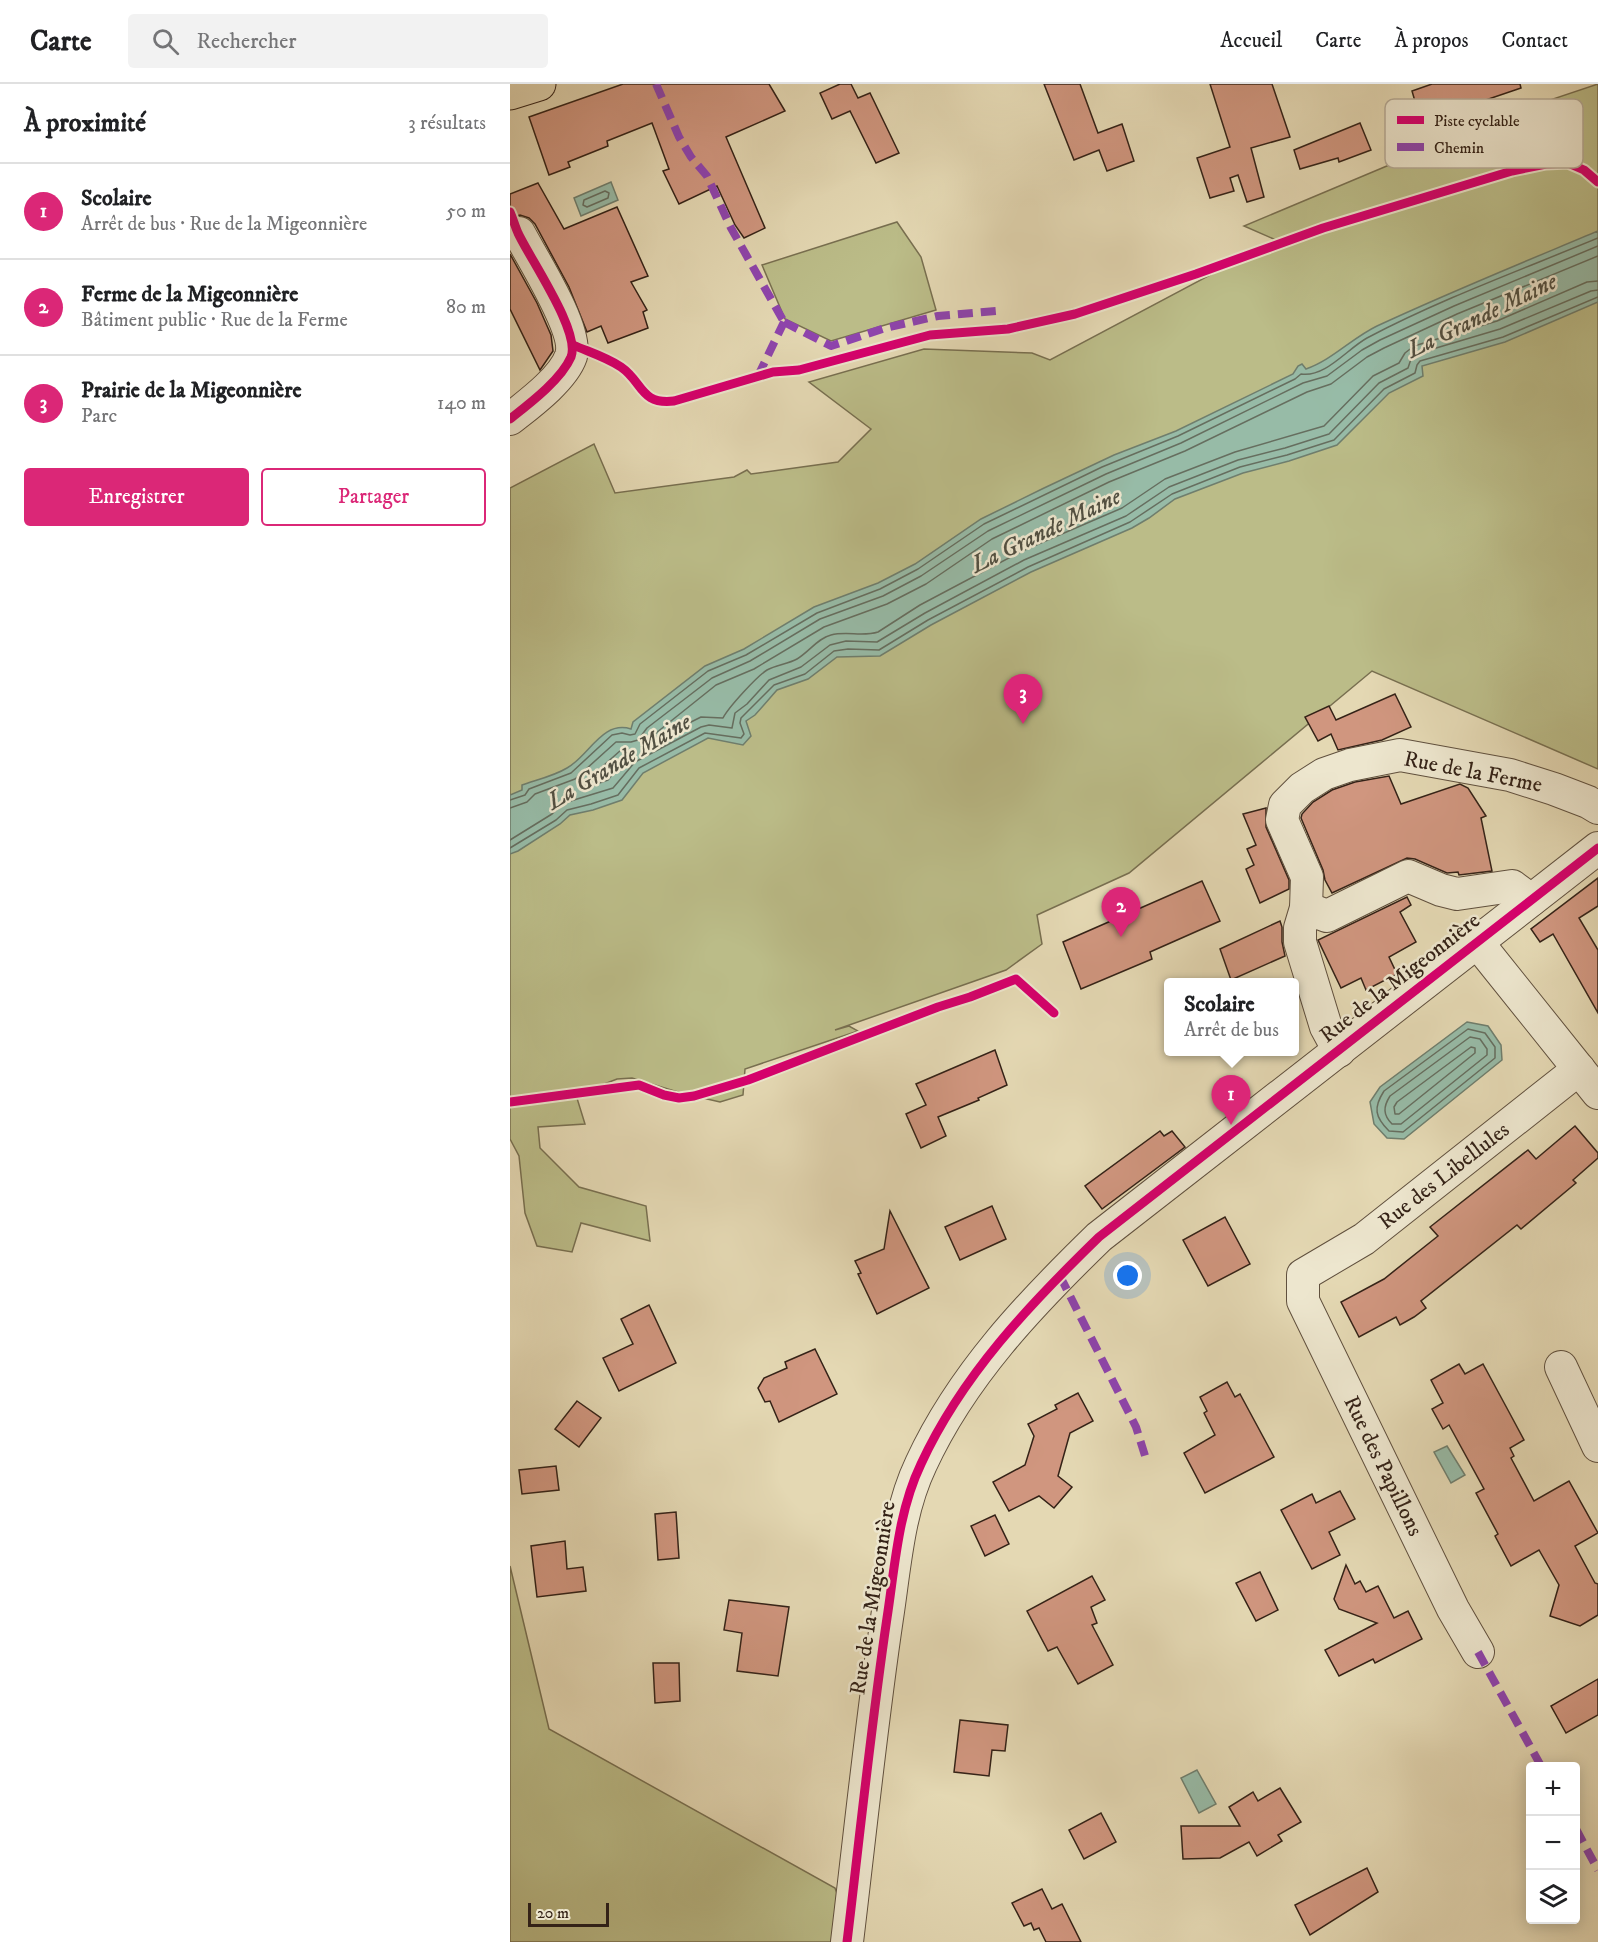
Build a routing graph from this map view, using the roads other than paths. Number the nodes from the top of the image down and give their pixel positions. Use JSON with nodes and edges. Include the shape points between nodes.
{"nodes":[{"id":1,"x":539,"y":84,"type":"edge"},
{"id":2,"x":510,"y":93,"type":"edge"},
{"id":3,"x":519,"y":233,"type":"dead end"},
{"id":4,"x":510,"y":419,"type":"edge"},
{"id":5,"x":1598,"y":808,"type":"edge"},
{"id":6,"x":1598,"y":848,"type":"edge"},
{"id":7,"x":1531,"y":900,"type":"junction"},
{"id":8,"x":1306,"y":908,"type":"junction"},
{"id":9,"x":1477,"y":942,"type":"junction"},
{"id":10,"x":1339,"y":1051,"type":"junction"},
{"id":11,"x":1589,"y":1081,"type":"edge"},
{"id":12,"x":1303,"y":1275,"type":"joint"},
{"id":13,"x":1561,"y":1367,"type":"dead end"},
{"id":14,"x":1598,"y":1446,"type":"edge"},
{"id":15,"x":1478,"y":1652,"type":"dead end"},
{"id":16,"x":847,"y":1942,"type":"edge"}],
"edges":[{"from":1,"to":2,"type":"main road"},
{"from":3,"to":4,"type":"street","via":[[559,308],[573,345],[558,376]]},
{"from":5,"to":8,"type":"street","name":"Rue de la Ferme","via":[[1510,775],[1400,755],[1350,765],[1324,774],[1285,805],[1282,820],[1307,877]]},
{"from":6,"to":7,"type":"street","name":"Rue de la Migeonnière"},
{"from":7,"to":8,"type":"street","via":[[1512,886],[1457,894],[1408,876],[1327,916]]},
{"from":7,"to":9,"type":"street","name":"Rue de la Migeonnière"},
{"from":8,"to":10,"type":"street","name":"Rue de la Ferme","via":[[1300,942],[1326,1027]]},
{"from":9,"to":10,"type":"street","name":"Rue de la Migeonnière"},
{"from":9,"to":11,"type":"street"},
{"from":10,"to":16,"type":"street","name":"Rue de la Migeonnière","via":[[1100,1237],[1009,1330],[937,1431],[903,1514],[877,1685]]},
{"from":11,"to":12,"type":"street","name":"Rue des Libellules","via":[[1364,1239]]},
{"from":12,"to":15,"type":"street","name":"Rue des Papillons","via":[[1303,1301],[1453,1609]]},
{"from":13,"to":14,"type":"street"}]}
